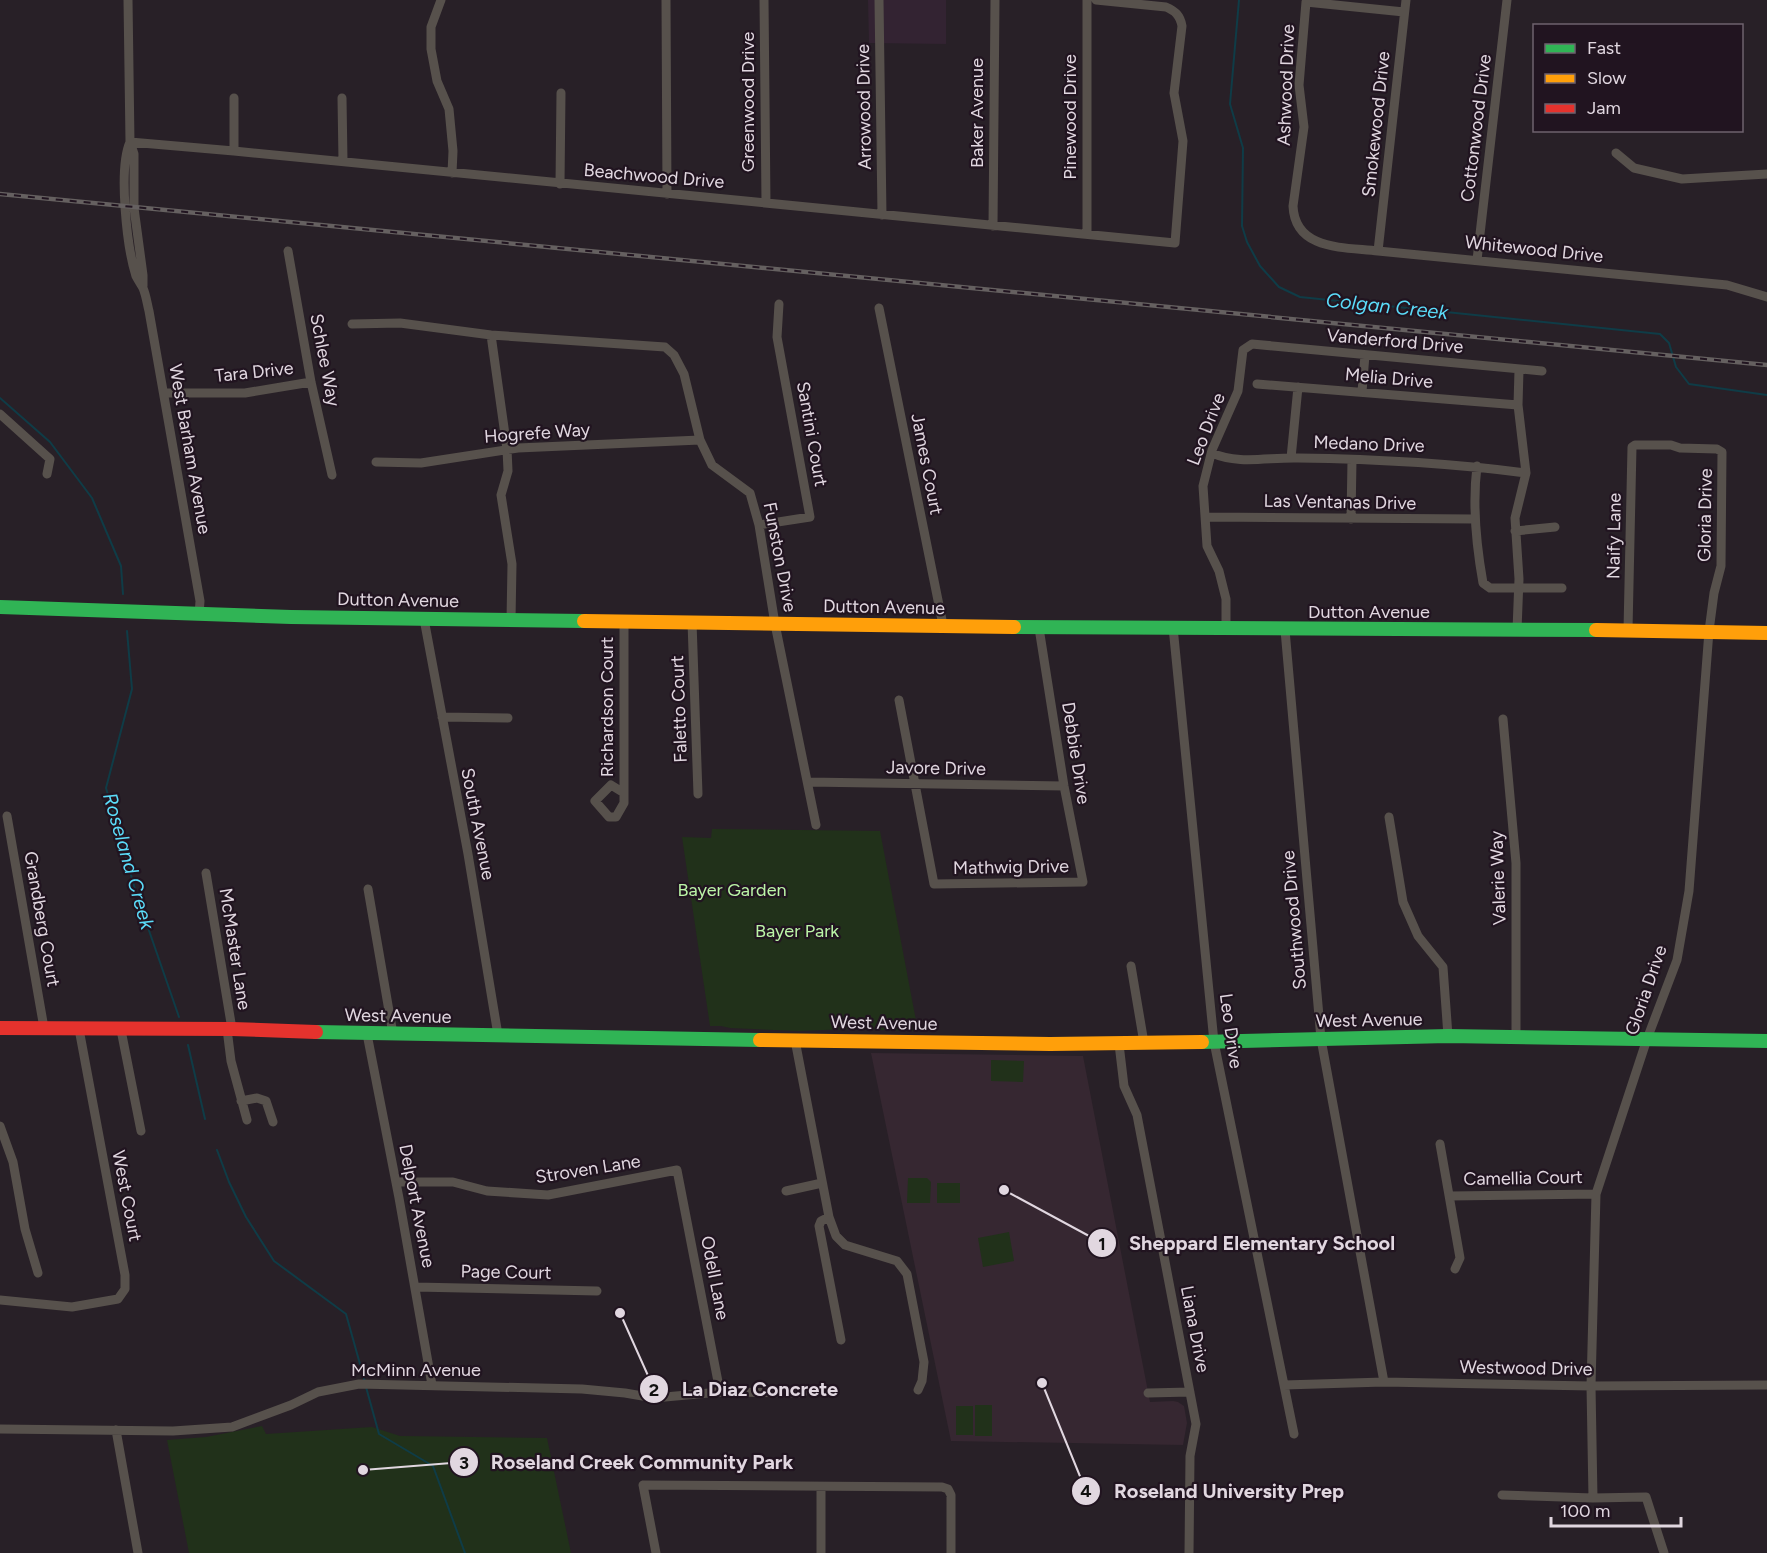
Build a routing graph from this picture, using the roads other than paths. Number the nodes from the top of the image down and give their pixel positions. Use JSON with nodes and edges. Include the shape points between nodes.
{"nodes":[{"id":1,"x":128,"y":0,"type":"edge"},
{"id":2,"x":441,"y":0,"type":"edge"},
{"id":3,"x":666,"y":0,"type":"edge"},
{"id":4,"x":764,"y":0,"type":"edge"},
{"id":5,"x":879,"y":0,"type":"edge"},
{"id":6,"x":995,"y":0,"type":"edge"},
{"id":7,"x":1087,"y":0,"type":"edge"},
{"id":8,"x":1096,"y":0,"type":"edge"},
{"id":9,"x":1406,"y":0,"type":"edge"},
{"id":10,"x":1508,"y":0,"type":"edge"},
{"id":11,"x":1404,"y":12,"type":"junction"},
{"id":12,"x":561,"y":93,"type":"dead end"},
{"id":13,"x":234,"y":98,"type":"dead end"},
{"id":14,"x":342,"y":98,"type":"dead end"},
{"id":15,"x":130,"y":142,"type":"junction"},
{"id":16,"x":234,"y":151,"type":"junction"},
{"id":17,"x":1616,"y":153,"type":"dead end"},
{"id":18,"x":343,"y":161,"type":"junction"},
{"id":19,"x":452,"y":173,"type":"junction"},
{"id":20,"x":1767,"y":174,"type":"edge"},
{"id":21,"x":560,"y":184,"type":"junction"},
{"id":22,"x":667,"y":194,"type":"junction"},
{"id":23,"x":766,"y":203,"type":"junction"},
{"id":24,"x":882,"y":214,"type":"junction"},
{"id":25,"x":993,"y":226,"type":"junction"},
{"id":26,"x":1301,"y":230,"type":"joint"},
{"id":27,"x":1087,"y":234,"type":"junction"},
{"id":28,"x":288,"y":250,"type":"dead end"},
{"id":29,"x":1378,"y":251,"type":"junction"},
{"id":30,"x":1477,"y":260,"type":"junction"},
{"id":31,"x":1767,"y":297,"type":"edge"},
{"id":32,"x":779,"y":304,"type":"dead end"},
{"id":33,"x":879,"y":308,"type":"dead end"},
{"id":34,"x":352,"y":324,"type":"dead end"},
{"id":35,"x":491,"y":335,"type":"junction"},
{"id":36,"x":1245,"y":347,"type":"joint"},
{"id":37,"x":1365,"y":355,"type":"junction"},
{"id":38,"x":1519,"y":370,"type":"junction"},
{"id":39,"x":1542,"y":371,"type":"dead end"},
{"id":40,"x":311,"y":382,"type":"junction"},
{"id":41,"x":1257,"y":384,"type":"dead end"},
{"id":42,"x":1298,"y":387,"type":"junction"},
{"id":43,"x":1362,"y":392,"type":"junction"},
{"id":44,"x":164,"y":393,"type":"junction"},
{"id":45,"x":1518,"y":405,"type":"junction"},
{"id":46,"x":0,"y":414,"type":"edge"},
{"id":47,"x":700,"y":440,"type":"junction"},
{"id":48,"x":507,"y":449,"type":"junction"},
{"id":49,"x":1722,"y":452,"type":"joint"},
{"id":50,"x":1212,"y":453,"type":"junction"},
{"id":51,"x":1291,"y":458,"type":"junction"},
{"id":52,"x":1352,"y":460,"type":"junction"},
{"id":53,"x":376,"y":462,"type":"dead end"},
{"id":54,"x":1477,"y":466,"type":"junction"},
{"id":55,"x":1526,"y":473,"type":"junction"},
{"id":56,"x":47,"y":474,"type":"dead end"},
{"id":57,"x":332,"y":475,"type":"dead end"},
{"id":58,"x":1206,"y":517,"type":"junction"},
{"id":59,"x":1351,"y":519,"type":"junction"},
{"id":60,"x":1474,"y":519,"type":"junction"},
{"id":61,"x":759,"y":525,"type":"junction"},
{"id":62,"x":1555,"y":527,"type":"dead end"},
{"id":63,"x":1515,"y":531,"type":"junction"},
{"id":64,"x":1562,"y":588,"type":"dead end"},
{"id":65,"x":1518,"y":589,"type":"junction"},
{"id":66,"x":0,"y":607,"type":"edge"},
{"id":67,"x":200,"y":615,"type":"junction"},
{"id":68,"x":424,"y":619,"type":"junction"},
{"id":69,"x":511,"y":620,"type":"junction"},
{"id":70,"x":624,"y":622,"type":"junction"},
{"id":71,"x":692,"y":622,"type":"junction"},
{"id":72,"x":775,"y":624,"type":"junction"},
{"id":73,"x":943,"y":625,"type":"junction"},
{"id":74,"x":1173,"y":627,"type":"junction"},
{"id":75,"x":1039,"y":628,"type":"junction"},
{"id":76,"x":1226,"y":628,"type":"junction"},
{"id":77,"x":1285,"y":630,"type":"junction"},
{"id":78,"x":1517,"y":630,"type":"junction"},
{"id":79,"x":1628,"y":630,"type":"junction"},
{"id":80,"x":1709,"y":631,"type":"junction"},
{"id":81,"x":1767,"y":633,"type":"edge"},
{"id":82,"x":898,"y":700,"type":"dead end"},
{"id":83,"x":442,"y":717,"type":"junction"},
{"id":84,"x":508,"y":718,"type":"dead end"},
{"id":85,"x":1503,"y":719,"type":"dead end"},
{"id":86,"x":808,"y":782,"type":"junction"},
{"id":87,"x":914,"y":784,"type":"junction"},
{"id":88,"x":1064,"y":786,"type":"junction"},
{"id":89,"x":624,"y":793,"type":"dead end"},
{"id":90,"x":698,"y":794,"type":"dead end"},
{"id":91,"x":7,"y":816,"type":"dead end"},
{"id":92,"x":1389,"y":817,"type":"dead end"},
{"id":93,"x":816,"y":825,"type":"dead end"},
{"id":94,"x":206,"y":873,"type":"dead end"},
{"id":95,"x":1083,"y":882,"type":"joint"},
{"id":96,"x":368,"y":889,"type":"dead end"},
{"id":97,"x":1131,"y":966,"type":"dead end"},
{"id":98,"x":0,"y":1028,"type":"edge"},
{"id":99,"x":44,"y":1028,"type":"junction"},
{"id":100,"x":79,"y":1029,"type":"junction"},
{"id":101,"x":229,"y":1029,"type":"junction"},
{"id":102,"x":121,"y":1030,"type":"junction"},
{"id":103,"x":367,"y":1034,"type":"junction"},
{"id":104,"x":393,"y":1034,"type":"junction"},
{"id":105,"x":498,"y":1035,"type":"junction"},
{"id":106,"x":1448,"y":1036,"type":"junction"},
{"id":107,"x":1516,"y":1036,"type":"junction"},
{"id":108,"x":1321,"y":1039,"type":"junction"},
{"id":109,"x":1647,"y":1039,"type":"junction"},
{"id":110,"x":795,"y":1040,"type":"junction"},
{"id":111,"x":1767,"y":1041,"type":"edge"},
{"id":112,"x":1214,"y":1042,"type":"junction"},
{"id":113,"x":1144,"y":1043,"type":"junction"},
{"id":114,"x":1119,"y":1044,"type":"junction"},
{"id":115,"x":241,"y":1101,"type":"junction"},
{"id":116,"x":248,"y":1120,"type":"dead end"},
{"id":117,"x":273,"y":1122,"type":"dead end"},
{"id":118,"x":0,"y":1126,"type":"edge"},
{"id":119,"x":141,"y":1131,"type":"dead end"},
{"id":120,"x":1440,"y":1144,"type":"dead end"},
{"id":121,"x":677,"y":1170,"type":"joint"},
{"id":122,"x":396,"y":1182,"type":"junction"},
{"id":123,"x":822,"y":1183,"type":"junction"},
{"id":124,"x":786,"y":1191,"type":"dead end"},
{"id":125,"x":1596,"y":1194,"type":"junction"},
{"id":126,"x":1450,"y":1196,"type":"junction"},
{"id":127,"x":829,"y":1217,"type":"junction"},
{"id":128,"x":1455,"y":1269,"type":"dead end"},
{"id":129,"x":38,"y":1273,"type":"dead end"},
{"id":130,"x":415,"y":1287,"type":"junction"},
{"id":131,"x":597,"y":1291,"type":"dead end"},
{"id":132,"x":0,"y":1300,"type":"edge"},
{"id":133,"x":841,"y":1340,"type":"dead end"},
{"id":134,"x":1384,"y":1382,"type":"junction"},
{"id":135,"x":432,"y":1385,"type":"junction"},
{"id":136,"x":1284,"y":1385,"type":"junction"},
{"id":137,"x":1767,"y":1385,"type":"edge"},
{"id":138,"x":1591,"y":1386,"type":"junction"},
{"id":139,"x":918,"y":1390,"type":"dead end"},
{"id":140,"x":720,"y":1392,"type":"junction"},
{"id":141,"x":1148,"y":1392,"type":"dead end"},
{"id":142,"x":1190,"y":1392,"type":"junction"},
{"id":143,"x":803,"y":1393,"type":"dead end"},
{"id":144,"x":0,"y":1429,"type":"edge"},
{"id":145,"x":116,"y":1430,"type":"junction"},
{"id":146,"x":1294,"y":1434,"type":"dead end"},
{"id":147,"x":822,"y":1487,"type":"junction"},
{"id":148,"x":1502,"y":1495,"type":"dead end"},
{"id":149,"x":1593,"y":1498,"type":"junction"},
{"id":150,"x":138,"y":1553,"type":"edge"},
{"id":151,"x":656,"y":1553,"type":"edge"},
{"id":152,"x":821,"y":1553,"type":"edge"},
{"id":153,"x":951,"y":1553,"type":"edge"},
{"id":154,"x":1189,"y":1553,"type":"edge"},
{"id":155,"x":1664,"y":1553,"type":"edge"}],
"edges":[{"from":1,"to":15,"type":"street","name":"West Barham Avenue"},
{"from":2,"to":19,"type":"street","via":[[431,27],[430,49],[437,81],[450,109]]},
{"from":3,"to":22,"type":"street"},
{"from":4,"to":23,"type":"street","name":"Greenwood Drive"},
{"from":5,"to":24,"type":"street","name":"Arrowood Drive"},
{"from":6,"to":25,"type":"street","name":"Baker Avenue"},
{"from":7,"to":27,"type":"street","name":"Pinewood Drive"},
{"from":8,"to":27,"type":"street","name":"Beachwood Drive","via":[[1166,7],[1179,15],[1182,26],[1174,93],[1183,141],[1174,243]]},
{"from":9,"to":11,"type":"street","name":"Smokewood Drive"},
{"from":10,"to":30,"type":"street","name":"Cottonwood Drive"},
{"from":11,"to":26,"type":"street","name":"Ashwood Drive","via":[[1306,2],[1299,85],[1304,127],[1293,206],[1294,219]]},
{"from":11,"to":29,"type":"street","name":"Smokewood Drive"},
{"from":12,"to":21,"type":"street"},
{"from":13,"to":16,"type":"street"},
{"from":14,"to":18,"type":"street"},
{"from":15,"to":16,"type":"street","name":"Beachwood Drive"},
{"from":15,"to":44,"type":"street","name":"West Barham Avenue","via":[[125,153],[129,238],[136,276],[150,311]]},
{"from":16,"to":18,"type":"street","name":"Beachwood Drive"},
{"from":17,"to":20,"type":"street","via":[[1634,168],[1682,178]]},
{"from":18,"to":19,"type":"street","name":"Beachwood Drive"},
{"from":19,"to":21,"type":"street","name":"Beachwood Drive"},
{"from":21,"to":22,"type":"street","name":"Beachwood Drive"},
{"from":22,"to":23,"type":"street","name":"Beachwood Drive"},
{"from":23,"to":24,"type":"street","name":"Beachwood Drive"},
{"from":24,"to":25,"type":"street","name":"Beachwood Drive"},
{"from":25,"to":27,"type":"street","name":"Beachwood Drive"},
{"from":26,"to":29,"type":"street","name":"Whitewood Drive","via":[[1321,244]]},
{"from":28,"to":40,"type":"street","name":"Schlee Way"},
{"from":29,"to":30,"type":"street","name":"Whitewood Drive"},
{"from":30,"to":31,"type":"street","name":"Whitewood Drive","via":[[1727,285]]},
{"from":32,"to":61,"type":"street","name":"Santini Court","via":[[777,338],[810,518]]},
{"from":33,"to":73,"type":"street","name":"James Court"},
{"from":34,"to":35,"type":"street","name":"Funston Drive","via":[[400,323]]},
{"from":35,"to":47,"type":"street","name":"Funston Drive","via":[[665,347],[684,374]]},
{"from":35,"to":48,"type":"street"},
{"from":36,"to":37,"type":"street","name":"Vanderford Drive","via":[[1252,344]]},
{"from":36,"to":50,"type":"street","name":"Leo Drive","via":[[1238,391]]},
{"from":37,"to":38,"type":"street","name":"Vanderford Drive"},
{"from":37,"to":43,"type":"street"},
{"from":38,"to":39,"type":"street","name":"Vanderford Drive"},
{"from":38,"to":45,"type":"street"},
{"from":40,"to":44,"type":"street","name":"Tara Drive","via":[[245,393]]},
{"from":40,"to":57,"type":"street","name":"Schlee Way"},
{"from":41,"to":42,"type":"street","name":"Melia Drive"},
{"from":42,"to":43,"type":"street","name":"Melia Drive"},
{"from":42,"to":51,"type":"street"},
{"from":43,"to":45,"type":"street","name":"Melia Drive"},
{"from":44,"to":67,"type":"street","name":"West Barham Avenue"},
{"from":45,"to":55,"type":"street"},
{"from":46,"to":56,"type":"street","via":[[50,459]]},
{"from":47,"to":48,"type":"street","name":"Hogrefe Way"},
{"from":47,"to":61,"type":"street","name":"Funston Drive","via":[[712,465],[750,493]]},
{"from":48,"to":53,"type":"street","name":"Hogrefe Way","via":[[421,463]]},
{"from":48,"to":69,"type":"street","via":[[508,471],[501,495],[512,564]]},
{"from":49,"to":79,"type":"street","name":"Naify Lane","via":[[1671,445],[1632,447]]},
{"from":49,"to":80,"type":"street","name":"Gloria Drive","via":[[1721,566]]},
{"from":50,"to":51,"type":"street","name":"Medano Drive","via":[[1226,459]]},
{"from":50,"to":58,"type":"street","name":"Leo Drive","via":[[1203,486]]},
{"from":51,"to":52,"type":"street","name":"Medano Drive"},
{"from":52,"to":54,"type":"street","name":"Medano Drive"},
{"from":52,"to":59,"type":"street"},
{"from":54,"to":55,"type":"street","name":"Medano Drive"},
{"from":54,"to":60,"type":"street"},
{"from":55,"to":63,"type":"street","via":[[1515,513]]},
{"from":58,"to":59,"type":"street","name":"Las Ventanas Drive"},
{"from":58,"to":76,"type":"street","name":"Leo Drive","via":[[1207,546],[1226,599]]},
{"from":59,"to":60,"type":"street","name":"Las Ventanas Drive"},
{"from":60,"to":65,"type":"street","via":[[1483,583],[1490,588]]},
{"from":61,"to":72,"type":"street","name":"Funston Drive"},
{"from":62,"to":63,"type":"street"},
{"from":63,"to":65,"type":"street"},
{"from":64,"to":65,"type":"street"},
{"from":65,"to":78,"type":"street"},
{"from":66,"to":67,"type":"main road","name":"Dutton Avenue"},
{"from":67,"to":68,"type":"main road","name":"Dutton Avenue"},
{"from":68,"to":69,"type":"main road","name":"Dutton Avenue"},
{"from":68,"to":83,"type":"street","name":"South Avenue"},
{"from":69,"to":70,"type":"main road","name":"Dutton Avenue"},
{"from":70,"to":71,"type":"main road","name":"Dutton Avenue"},
{"from":70,"to":89,"type":"street","name":"Richardson Court"},
{"from":71,"to":72,"type":"main road","name":"Dutton Avenue"},
{"from":71,"to":90,"type":"street","name":"Faletto Court"},
{"from":72,"to":73,"type":"main road","name":"Dutton Avenue"},
{"from":72,"to":86,"type":"street","name":"Funston Drive"},
{"from":73,"to":75,"type":"main road","name":"Dutton Avenue"},
{"from":74,"to":75,"type":"main road","name":"Dutton Avenue"},
{"from":74,"to":76,"type":"main road","name":"Dutton Avenue"},
{"from":74,"to":112,"type":"street","name":"Leo Drive"},
{"from":75,"to":88,"type":"street","name":"Debbie Drive"},
{"from":76,"to":77,"type":"main road","name":"Dutton Avenue"},
{"from":77,"to":78,"type":"main road","name":"Dutton Avenue"},
{"from":77,"to":108,"type":"street","name":"Southwood Drive"},
{"from":78,"to":79,"type":"main road","name":"Dutton Avenue"},
{"from":79,"to":80,"type":"main road","name":"Dutton Avenue"},
{"from":80,"to":81,"type":"main road","name":"Dutton Avenue"},
{"from":80,"to":109,"type":"street","name":"Gloria Drive","via":[[1689,891],[1677,960]]},
{"from":82,"to":87,"type":"street"},
{"from":83,"to":84,"type":"street"},
{"from":83,"to":105,"type":"street","name":"South Avenue"},
{"from":85,"to":107,"type":"street","name":"Valerie Way","via":[[1516,863]]},
{"from":86,"to":87,"type":"street","name":"Javore Drive"},
{"from":86,"to":93,"type":"street","name":"Funston Drive"},
{"from":87,"to":88,"type":"street","name":"Javore Drive"},
{"from":87,"to":95,"type":"street","name":"Mathwig Drive","via":[[933,884]]},
{"from":88,"to":95,"type":"street","name":"Debbie Drive"},
{"from":91,"to":99,"type":"street","name":"Grandberg Court"},
{"from":92,"to":106,"type":"street","via":[[1403,902],[1418,936],[1443,967]]},
{"from":94,"to":101,"type":"street","name":"McMaster Lane"},
{"from":96,"to":104,"type":"street"},
{"from":97,"to":113,"type":"street"},
{"from":98,"to":99,"type":"main road","name":"West Avenue"},
{"from":99,"to":100,"type":"main road","name":"West Avenue"},
{"from":100,"to":102,"type":"main road","name":"West Avenue"},
{"from":100,"to":132,"type":"street","name":"West Court","via":[[125,1289],[118,1299],[72,1306]]},
{"from":101,"to":102,"type":"main road","name":"West Avenue"},
{"from":101,"to":103,"type":"main road","name":"West Avenue"},
{"from":101,"to":115,"type":"street","name":"McMaster Lane","via":[[231,1061]]},
{"from":102,"to":119,"type":"street"},
{"from":103,"to":104,"type":"main road","name":"West Avenue"},
{"from":103,"to":122,"type":"street","name":"Delport Avenue"},
{"from":104,"to":105,"type":"main road","name":"West Avenue"},
{"from":105,"to":110,"type":"main road","name":"West Avenue"},
{"from":106,"to":107,"type":"main road","name":"West Avenue"},
{"from":106,"to":108,"type":"main road","name":"West Avenue"},
{"from":107,"to":109,"type":"main road","name":"West Avenue"},
{"from":108,"to":112,"type":"main road","name":"West Avenue"},
{"from":108,"to":134,"type":"street","name":"Southwood Drive"},
{"from":109,"to":111,"type":"main road","name":"West Avenue"},
{"from":109,"to":125,"type":"street","name":"Gloria Drive"},
{"from":110,"to":114,"type":"main road","name":"West Avenue"},
{"from":110,"to":123,"type":"street"},
{"from":112,"to":113,"type":"main road","name":"West Avenue"},
{"from":112,"to":136,"type":"street","name":"Leo Drive"},
{"from":113,"to":114,"type":"main road","name":"West Avenue"},
{"from":114,"to":142,"type":"street","name":"Liana Drive","via":[[1124,1086],[1137,1115]]},
{"from":115,"to":116,"type":"street","name":"McMaster Lane"},
{"from":115,"to":117,"type":"street","via":[[266,1101]]},
{"from":118,"to":129,"type":"street","via":[[13,1162],[25,1229]]},
{"from":120,"to":126,"type":"street","name":"Camellia Court"},
{"from":121,"to":122,"type":"street","name":"Stroven Lane","via":[[548,1195],[487,1191],[453,1182]]},
{"from":121,"to":140,"type":"street","name":"Odell Lane"},
{"from":122,"to":130,"type":"street","name":"Delport Avenue"},
{"from":123,"to":124,"type":"street"},
{"from":123,"to":127,"type":"street"},
{"from":125,"to":126,"type":"street","name":"Camellia Court"},
{"from":125,"to":138,"type":"street","name":"Gloria Drive"},
{"from":126,"to":128,"type":"street","name":"Camellia Court","via":[[1460,1257]]},
{"from":127,"to":133,"type":"street","via":[[819,1223],[819,1234]]},
{"from":127,"to":139,"type":"street","via":[[836,1236],[845,1245],[897,1261],[907,1274],[924,1362]]},
{"from":130,"to":131,"type":"street","name":"Page Court"},
{"from":130,"to":135,"type":"street","name":"Delport Avenue"},
{"from":134,"to":136,"type":"street","name":"Westwood Drive"},
{"from":134,"to":138,"type":"street","name":"Westwood Drive"},
{"from":135,"to":140,"type":"street","name":"McMinn Avenue","via":[[582,1389],[654,1398]]},
{"from":135,"to":145,"type":"street","name":"McMinn Avenue","via":[[359,1383],[318,1392],[232,1427]]},
{"from":136,"to":146,"type":"street","name":"Leo Drive"},
{"from":137,"to":138,"type":"street","name":"Westwood Drive"},
{"from":138,"to":149,"type":"street","name":"Gloria Drive"},
{"from":140,"to":143,"type":"street","name":"McMinn Avenue"},
{"from":141,"to":142,"type":"street"},
{"from":142,"to":154,"type":"street","name":"Liana Drive","via":[[1196,1424],[1191,1456]]},
{"from":144,"to":145,"type":"street","name":"McMinn Avenue"},
{"from":145,"to":150,"type":"street"},
{"from":147,"to":151,"type":"street","via":[[643,1485]]},
{"from":147,"to":152,"type":"street"},
{"from":147,"to":153,"type":"street","via":[[948,1489],[952,1503]]},
{"from":148,"to":149,"type":"street"},
{"from":149,"to":155,"type":"street","via":[[1646,1497]]}]}
